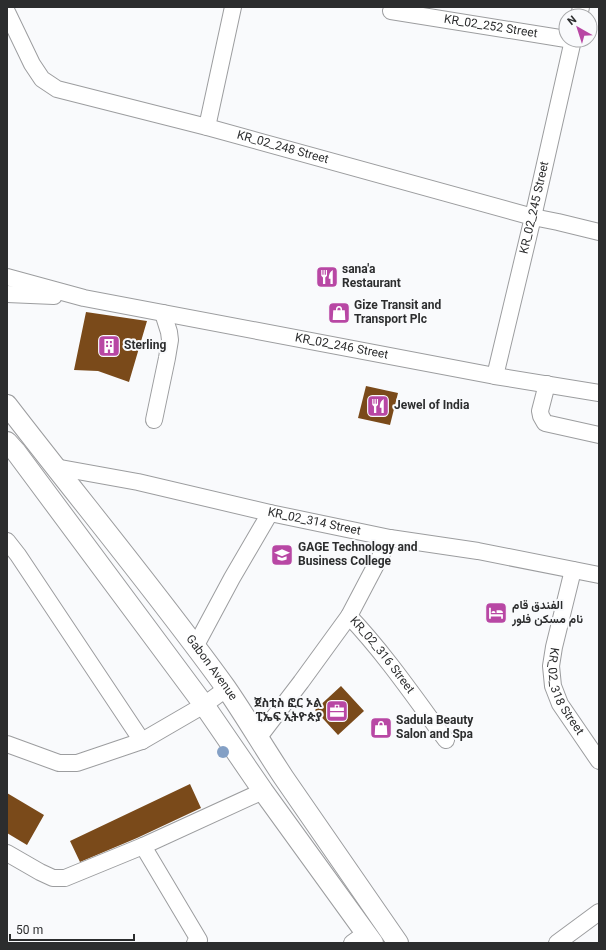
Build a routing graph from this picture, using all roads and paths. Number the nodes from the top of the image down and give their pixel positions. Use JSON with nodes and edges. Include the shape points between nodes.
{"nodes":[{"id":1,"x":233,"y":7,"type":"edge"},
{"id":2,"x":391,"y":11,"type":"dead end"},
{"id":3,"x":7,"y":12,"type":"edge"},
{"id":4,"x":558,"y":38,"type":"edge"},
{"id":5,"x":570,"y":48,"type":"edge"},
{"id":6,"x":207,"y":127,"type":"junction"},
{"id":7,"x":533,"y":217,"type":"junction"},
{"id":8,"x":599,"y":232,"type":"edge"},
{"id":9,"x":7,"y":277,"type":"edge"},
{"id":10,"x":7,"y":294,"type":"edge"},
{"id":11,"x":84,"y":298,"type":"junction"},
{"id":12,"x":163,"y":313,"type":"junction"},
{"id":13,"x":495,"y":376,"type":"junction"},
{"id":14,"x":547,"y":384,"type":"junction"},
{"id":15,"x":599,"y":393,"type":"edge"},
{"id":16,"x":7,"y":405,"type":"edge"},
{"id":17,"x":154,"y":420,"type":"dead end"},
{"id":18,"x":599,"y":435,"type":"edge"},
{"id":19,"x":7,"y":442,"type":"edge"},
{"id":20,"x":13,"y":457,"type":"edge"},
{"id":21,"x":55,"y":467,"type":"junction"},
{"id":22,"x":270,"y":513,"type":"junction"},
{"id":23,"x":390,"y":538,"type":"junction"},
{"id":24,"x":7,"y":541,"type":"edge"},
{"id":25,"x":574,"y":570,"type":"junction"},
{"id":26,"x":599,"y":575,"type":"edge"},
{"id":27,"x":349,"y":616,"type":"junction"},
{"id":28,"x":195,"y":647,"type":"junction"},
{"id":29,"x":226,"y":689,"type":"junction"},
{"id":30,"x":204,"y":705,"type":"junction"},
{"id":31,"x":259,"y":737,"type":"junction"},
{"id":32,"x":142,"y":740,"type":"junction"},
{"id":33,"x":446,"y":740,"type":"dead end"},
{"id":34,"x":7,"y":744,"type":"edge"},
{"id":35,"x":599,"y":761,"type":"edge"},
{"id":36,"x":263,"y":791,"type":"junction"},
{"id":37,"x":143,"y":846,"type":"junction"},
{"id":38,"x":7,"y":853,"type":"edge"},
{"id":39,"x":599,"y":912,"type":"edge"},
{"id":40,"x":364,"y":940,"type":"edge"},
{"id":41,"x":198,"y":942,"type":"edge"},
{"id":42,"x":398,"y":943,"type":"edge"},
{"id":43,"x":557,"y":943,"type":"edge"}],
"edges":[{"from":1,"to":6,"type":"street"},
{"from":2,"to":4,"type":"street","name":"KR_02_252 Street"},
{"from":3,"to":6,"type":"street","name":"KR_02_248 Street","via":[[32,64],[42,79],[57,89]]},
{"from":5,"to":7,"type":"street","name":"KR_02_245 Street"},
{"from":6,"to":7,"type":"street","name":"KR_02_248 Street"},
{"from":7,"to":8,"type":"street","name":"KR_02_248 Street"},
{"from":7,"to":13,"type":"street","name":"KR_02_245 Street"},
{"from":9,"to":11,"type":"street","name":"KR_02_246 Street"},
{"from":10,"to":11,"type":"street","name":"KR_02_246 Street"},
{"from":11,"to":12,"type":"street","name":"KR_02_246 Street"},
{"from":12,"to":13,"type":"street","name":"KR_02_246 Street"},
{"from":12,"to":17,"type":"street","via":[[170,332],[170,340]]},
{"from":13,"to":14,"type":"street","name":"KR_02_246 Street"},
{"from":14,"to":15,"type":"street","name":"KR_02_246 Street"},
{"from":14,"to":18,"type":"street","via":[[540,411],[545,423]]},
{"from":16,"to":21,"type":"main road","name":"Gabon Avenue"},
{"from":19,"to":20,"type":"main road"},
{"from":20,"to":30,"type":"main road"},
{"from":21,"to":22,"type":"street","name":"KR_02_314 Street","via":[[138,482]]},
{"from":21,"to":28,"type":"main road","name":"Gabon Avenue"},
{"from":22,"to":23,"type":"street","name":"KR_02_314 Street"},
{"from":22,"to":28,"type":"street"},
{"from":23,"to":25,"type":"street","name":"KR_02_314 Street","via":[[478,551]]},
{"from":23,"to":27,"type":"street"},
{"from":24,"to":32,"type":"street"},
{"from":25,"to":26,"type":"street","name":"KR_02_314 Street"},
{"from":25,"to":35,"type":"street","name":"KR_02_318 Street","via":[[554,647],[551,666],[553,686],[560,704]]},
{"from":27,"to":31,"type":"street","name":"KR_02_316 Street"},
{"from":27,"to":33,"type":"street","name":"KR_02_316 Street","via":[[379,650]]},
{"from":28,"to":29,"type":"main road","name":"Gabon Avenue"},
{"from":29,"to":30,"type":"street"},
{"from":29,"to":31,"type":"main road","name":"Gabon Avenue"},
{"from":30,"to":32,"type":"street"},
{"from":30,"to":36,"type":"main road"},
{"from":31,"to":42,"type":"main road","name":"Gabon Avenue"},
{"from":32,"to":34,"type":"street","via":[[77,762],[59,763]]},
{"from":36,"to":37,"type":"street"},
{"from":36,"to":40,"type":"main road"},
{"from":37,"to":38,"type":"street","via":[[65,878],[53,878]]},
{"from":37,"to":41,"type":"street"},
{"from":39,"to":43,"type":"street"}]}
